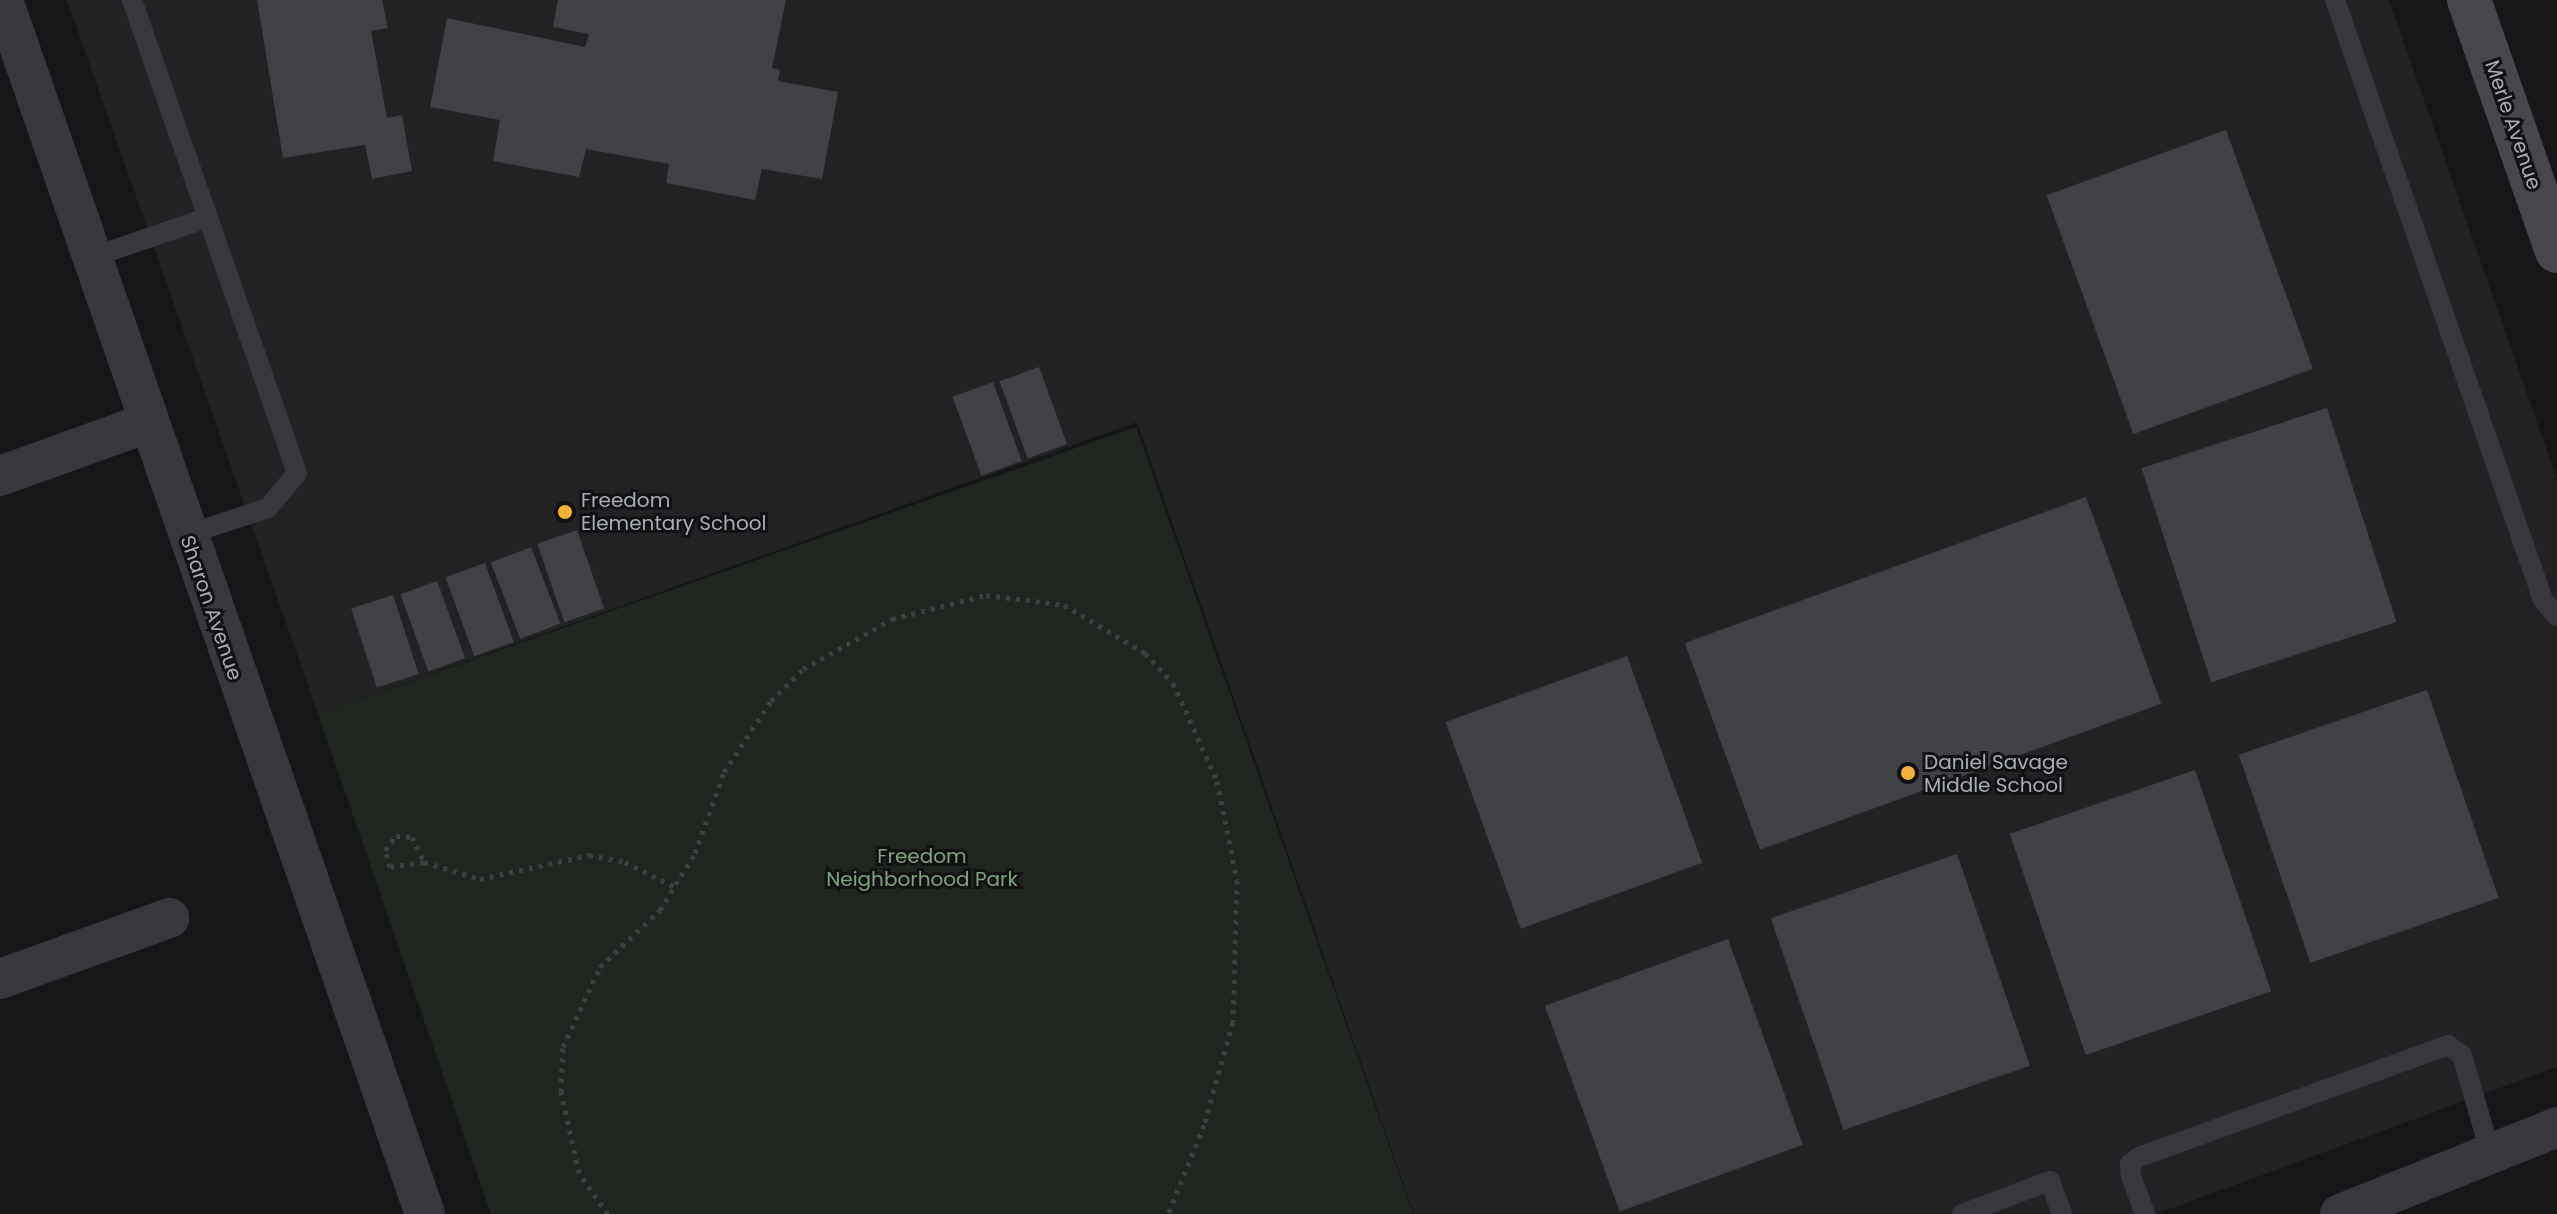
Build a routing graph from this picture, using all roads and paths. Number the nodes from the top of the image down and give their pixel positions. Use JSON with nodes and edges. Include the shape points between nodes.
{"nodes":[{"id":1,"x":3,"y":0,"type":"edge"},
{"id":2,"x":132,"y":0,"type":"edge"},
{"id":3,"x":2335,"y":0,"type":"edge"},
{"id":4,"x":2469,"y":0,"type":"edge"},
{"id":5,"x":206,"y":218,"type":"junction"},
{"id":6,"x":2557,"y":251,"type":"edge"},
{"id":7,"x":90,"y":258,"type":"junction"},
{"id":8,"x":147,"y":423,"type":"junction"},
{"id":9,"x":0,"y":476,"type":"edge"},
{"id":10,"x":186,"y":535,"type":"junction"},
{"id":11,"x":2557,"y":616,"type":"edge"},
{"id":12,"x":424,"y":862,"type":"junction"},
{"id":13,"x":675,"y":887,"type":"junction"},
{"id":14,"x":169,"y":918,"type":"dead end"},
{"id":15,"x":0,"y":979,"type":"edge"},
{"id":16,"x":2557,"y":1127,"type":"edge"},
{"id":17,"x":2491,"y":1155,"type":"junction"},
{"id":18,"x":425,"y":1214,"type":"edge"},
{"id":19,"x":608,"y":1214,"type":"edge"},
{"id":20,"x":1168,"y":1214,"type":"edge"},
{"id":21,"x":1962,"y":1214,"type":"edge"},
{"id":22,"x":2062,"y":1214,"type":"edge"},
{"id":23,"x":2145,"y":1214,"type":"edge"},
{"id":24,"x":2340,"y":1214,"type":"edge"}],
"edges":[{"from":1,"to":7,"type":"street","name":"Sharon Avenue"},
{"from":2,"to":5,"type":"lane"},
{"from":3,"to":11,"type":"lane","via":[[2543,600]]},
{"from":4,"to":6,"type":"street","name":"Merle Avenue"},
{"from":5,"to":7,"type":"lane"},
{"from":5,"to":10,"type":"lane","via":[[297,473],[268,508]]},
{"from":7,"to":8,"type":"street","name":"Sharon Avenue"},
{"from":8,"to":9,"type":"street"},
{"from":8,"to":10,"type":"street","name":"Sharon Avenue"},
{"from":10,"to":18,"type":"street","name":"Sharon Avenue"},
{"from":12,"to":12,"type":"path","via":[[412,837],[396,836],[385,850],[390,867]]},
{"from":12,"to":13,"type":"path","via":[[480,879],[589,855],[625,862]]},
{"from":13,"to":19,"type":"path","via":[[660,910],[600,967],[563,1047],[567,1131],[579,1173]]},
{"from":13,"to":20,"type":"path","via":[[695,853],[724,772],[748,732],[803,669],[841,643],[892,619],[986,595],[1064,605],[1110,628],[1173,683],[1199,729],[1217,781],[1237,880],[1233,1022],[1204,1125]]},
{"from":14,"to":15,"type":"street"},
{"from":16,"to":17,"type":"street"},
{"from":17,"to":23,"type":"lane","via":[[2462,1055],[2448,1045],[2139,1157],[2130,1164],[2131,1176]]},
{"from":17,"to":24,"type":"street"},
{"from":21,"to":22,"type":"lane","via":[[2050,1181]]}]}
